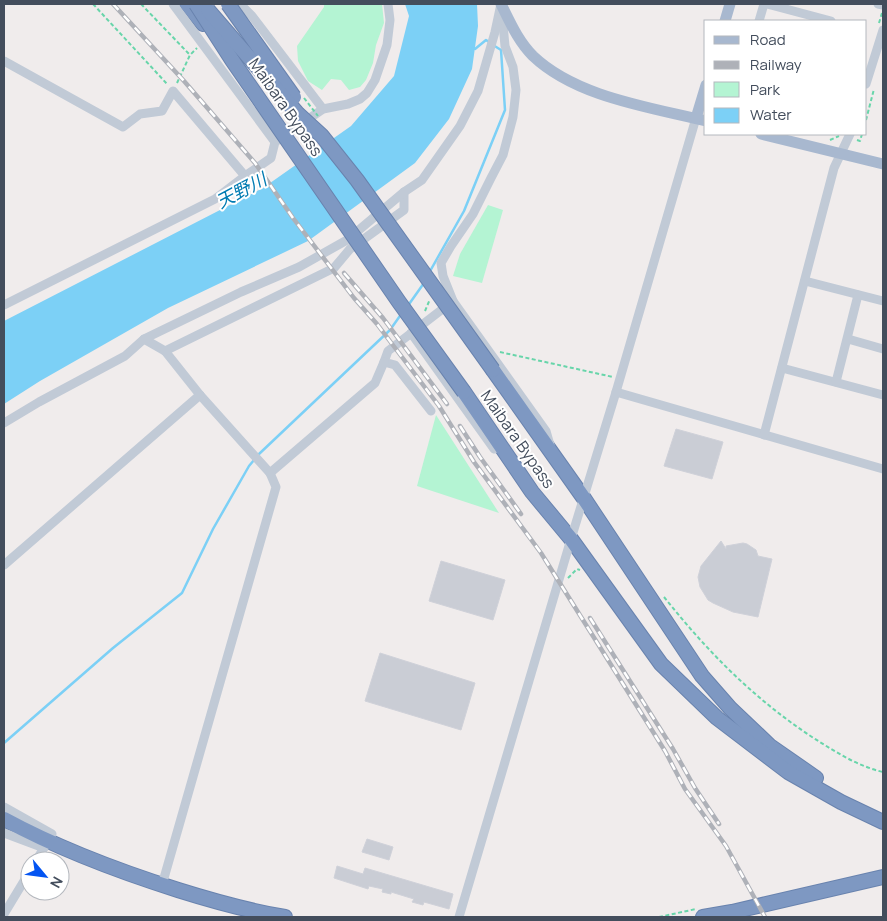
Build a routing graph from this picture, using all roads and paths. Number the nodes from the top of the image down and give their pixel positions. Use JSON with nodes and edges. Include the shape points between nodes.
{"nodes":[{"id":1,"x":93,"y":4,"type":"edge"},
{"id":2,"x":141,"y":4,"type":"edge"},
{"id":3,"x":173,"y":4,"type":"edge"},
{"id":4,"x":187,"y":4,"type":"edge"},
{"id":5,"x":196,"y":4,"type":"edge"},
{"id":6,"x":203,"y":4,"type":"edge"},
{"id":7,"x":228,"y":4,"type":"edge"},
{"id":8,"x":240,"y":4,"type":"edge"},
{"id":9,"x":388,"y":4,"type":"edge"},
{"id":10,"x":501,"y":4,"type":"edge"},
{"id":11,"x":730,"y":4,"type":"edge"},
{"id":12,"x":766,"y":4,"type":"edge"},
{"id":13,"x":878,"y":4,"type":"edge"},
{"id":14,"x":883,"y":5,"type":"edge"},
{"id":15,"x":725,"y":20,"type":"edge"},
{"id":16,"x":760,"y":20,"type":"edge"},
{"id":17,"x":827,"y":20,"type":"edge"},
{"id":18,"x":883,"y":30,"type":"edge"},
{"id":19,"x":202,"y":43,"type":"junction"},
{"id":20,"x":190,"y":55,"type":"junction"},
{"id":21,"x":870,"y":56,"type":"edge"},
{"id":22,"x":232,"y":60,"type":"junction"},
{"id":23,"x":4,"y":61,"type":"edge"},
{"id":24,"x":867,"y":77,"type":"edge"},
{"id":25,"x":173,"y":91,"type":"junction"},
{"id":26,"x":704,"y":99,"type":"edge"},
{"id":27,"x":323,"y":109,"type":"junction"},
{"id":28,"x":701,"y":119,"type":"edge"},
{"id":29,"x":765,"y":135,"type":"edge"},
{"id":30,"x":840,"y":135,"type":"edge"},
{"id":31,"x":849,"y":135,"type":"edge"},
{"id":32,"x":322,"y":136,"type":"junction"},
{"id":33,"x":830,"y":140,"type":"dead end"},
{"id":34,"x":275,"y":142,"type":"junction"},
{"id":35,"x":840,"y":153,"type":"junction"},
{"id":36,"x":883,"y":164,"type":"edge"},
{"id":37,"x":245,"y":176,"type":"junction"},
{"id":38,"x":404,"y":192,"type":"junction"},
{"id":39,"x":805,"y":281,"type":"junction"},
{"id":40,"x":858,"y":295,"type":"junction"},
{"id":41,"x":883,"y":301,"type":"edge"},
{"id":42,"x":453,"y":302,"type":"junction"},
{"id":43,"x":4,"y":305,"type":"edge"},
{"id":44,"x":411,"y":333,"type":"junction"},
{"id":45,"x":144,"y":339,"type":"junction"},
{"id":46,"x":848,"y":339,"type":"junction"},
{"id":47,"x":488,"y":349,"type":"junction"},
{"id":48,"x":883,"y":349,"type":"edge"},
{"id":49,"x":165,"y":351,"type":"junction"},
{"id":50,"x":384,"y":362,"type":"junction"},
{"id":51,"x":782,"y":368,"type":"junction"},
{"id":52,"x":620,"y":379,"type":"junction"},
{"id":53,"x":836,"y":382,"type":"junction"},
{"id":54,"x":616,"y":392,"type":"junction"},
{"id":55,"x":200,"y":395,"type":"junction"},
{"id":56,"x":883,"y":395,"type":"edge"},
{"id":57,"x":431,"y":411,"type":"dead end"},
{"id":58,"x":4,"y":423,"type":"edge"},
{"id":59,"x":764,"y":436,"type":"junction"},
{"id":60,"x":555,"y":459,"type":"junction"},
{"id":61,"x":883,"y":470,"type":"edge"},
{"id":62,"x":270,"y":473,"type":"junction"},
{"id":63,"x":532,"y":492,"type":"junction"},
{"id":64,"x":583,"y":497,"type":"junction"},
{"id":65,"x":570,"y":539,"type":"junction"},
{"id":66,"x":4,"y":565,"type":"edge"},
{"id":67,"x":582,"y":571,"type":"dead end"},
{"id":68,"x":568,"y":578,"type":"dead end"},
{"id":69,"x":663,"y":596,"type":"dead end"},
{"id":70,"x":883,"y":772,"type":"edge"},
{"id":71,"x":4,"y":807,"type":"edge"},
{"id":72,"x":883,"y":814,"type":"edge"},
{"id":73,"x":4,"y":819,"type":"edge"},
{"id":74,"x":883,"y":822,"type":"edge"},
{"id":75,"x":4,"y":833,"type":"edge"},
{"id":76,"x":46,"y":845,"type":"junction"},
{"id":77,"x":42,"y":851,"type":"edge"},
{"id":78,"x":883,"y":877,"type":"edge"},
{"id":79,"x":162,"y":885,"type":"junction"},
{"id":80,"x":20,"y":888,"type":"edge"},
{"id":81,"x":4,"y":915,"type":"edge"},
{"id":82,"x":8,"y":917,"type":"edge"},
{"id":83,"x":285,"y":917,"type":"edge"},
{"id":84,"x":459,"y":917,"type":"edge"},
{"id":85,"x":703,"y":917,"type":"edge"}],
"edges":[{"from":1,"to":25,"type":"path"},
{"from":2,"to":20,"type":"path"},
{"from":3,"to":19,"type":"street"},
{"from":4,"to":22,"type":"highway","bridge":true},
{"from":5,"to":22,"type":"highway","name":"Maibara Bypass","bridge":true},
{"from":6,"to":32,"type":"highway","name":"Maibara Bypass","bridge":true,"via":[[298,114]]},
{"from":7,"to":32,"type":"highway","bridge":true},
{"from":8,"to":27,"type":"street"},
{"from":9,"to":27,"type":"street","via":[[387,45],[367,93],[348,104]]},
{"from":10,"to":28,"type":"main road","via":[[522,42],[557,74],[610,97]]},
{"from":10,"to":38,"type":"street","via":[[478,91],[460,126],[422,180]]},
{"from":10,"to":42,"type":"street","via":[[505,46],[513,67],[516,90],[513,117],[503,155],[473,214],[441,263]]},
{"from":11,"to":15,"type":"main road"},
{"from":12,"to":16,"type":"street"},
{"from":12,"to":17,"type":"street"},
{"from":13,"to":14,"type":"street"},
{"from":18,"to":21,"type":"street"},
{"from":19,"to":20,"type":"path"},
{"from":19,"to":34,"type":"street"},
{"from":20,"to":25,"type":"path"},
{"from":21,"to":24,"type":"street"},
{"from":22,"to":63,"type":"highway","name":"Maibara Bypass","bridge":true},
{"from":23,"to":25,"type":"street","via":[[123,127],[140,114],[162,111]]},
{"from":25,"to":37,"type":"street"},
{"from":26,"to":28,"type":"main road"},
{"from":27,"to":34,"type":"street"},
{"from":28,"to":52,"type":"street"},
{"from":29,"to":35,"type":"main road"},
{"from":30,"to":33,"type":"path"},
{"from":31,"to":35,"type":"street"},
{"from":32,"to":60,"type":"highway","name":"Maibara Bypass","bridge":true,"via":[[357,180]]},
{"from":34,"to":37,"type":"street","via":[[271,158]]},
{"from":35,"to":36,"type":"main road"},
{"from":35,"to":39,"type":"street"},
{"from":37,"to":43,"type":"street","via":[[216,200]]},
{"from":38,"to":45,"type":"street","via":[[347,240],[299,267]]},
{"from":38,"to":49,"type":"street","via":[[404,210],[350,249],[334,268]]},
{"from":39,"to":40,"type":"street"},
{"from":39,"to":51,"type":"street"},
{"from":40,"to":41,"type":"street"},
{"from":40,"to":46,"type":"street"},
{"from":42,"to":44,"type":"street"},
{"from":42,"to":47,"type":"street"},
{"from":44,"to":50,"type":"street","via":[[388,351]]},
{"from":44,"to":63,"type":"street","via":[[510,470]]},
{"from":45,"to":49,"type":"street"},
{"from":45,"to":58,"type":"street","via":[[126,356]]},
{"from":46,"to":48,"type":"street"},
{"from":46,"to":53,"type":"street"},
{"from":47,"to":52,"type":"path"},
{"from":47,"to":60,"type":"street","via":[[546,431]]},
{"from":49,"to":55,"type":"street"},
{"from":50,"to":57,"type":"street","via":[[395,365]]},
{"from":50,"to":62,"type":"street","via":[[376,382]]},
{"from":51,"to":53,"type":"street"},
{"from":51,"to":59,"type":"street"},
{"from":52,"to":54,"type":"street"},
{"from":53,"to":56,"type":"street"},
{"from":54,"to":59,"type":"street"},
{"from":54,"to":64,"type":"street"},
{"from":55,"to":62,"type":"street"},
{"from":55,"to":66,"type":"street"},
{"from":59,"to":61,"type":"street"},
{"from":60,"to":64,"type":"highway","name":"Maibara Bypass"},
{"from":62,"to":79,"type":"street","via":[[276,487]]},
{"from":63,"to":65,"type":"highway","name":"Maibara Bypass"},
{"from":64,"to":65,"type":"street"},
{"from":64,"to":72,"type":"highway","name":"Maibara Bypass","via":[[689,658],[730,708],[770,746],[796,765]]},
{"from":65,"to":74,"type":"highway","name":"Maibara Bypass","via":[[662,664],[717,718],[788,772]]},
{"from":65,"to":84,"type":"street"},
{"from":67,"to":68,"type":"path","via":[[577,569]]},
{"from":69,"to":70,"type":"path","via":[[725,668],[774,710],[833,751]]},
{"from":71,"to":76,"type":"street","via":[[52,834]]},
{"from":73,"to":76,"type":"highway"},
{"from":75,"to":76,"type":"street"},
{"from":76,"to":77,"type":"street"},
{"from":76,"to":79,"type":"highway"},
{"from":78,"to":85,"type":"highway"},
{"from":79,"to":83,"type":"highway","via":[[212,901]]},
{"from":80,"to":81,"type":"street"},
{"from":81,"to":82,"type":"street"}]}
